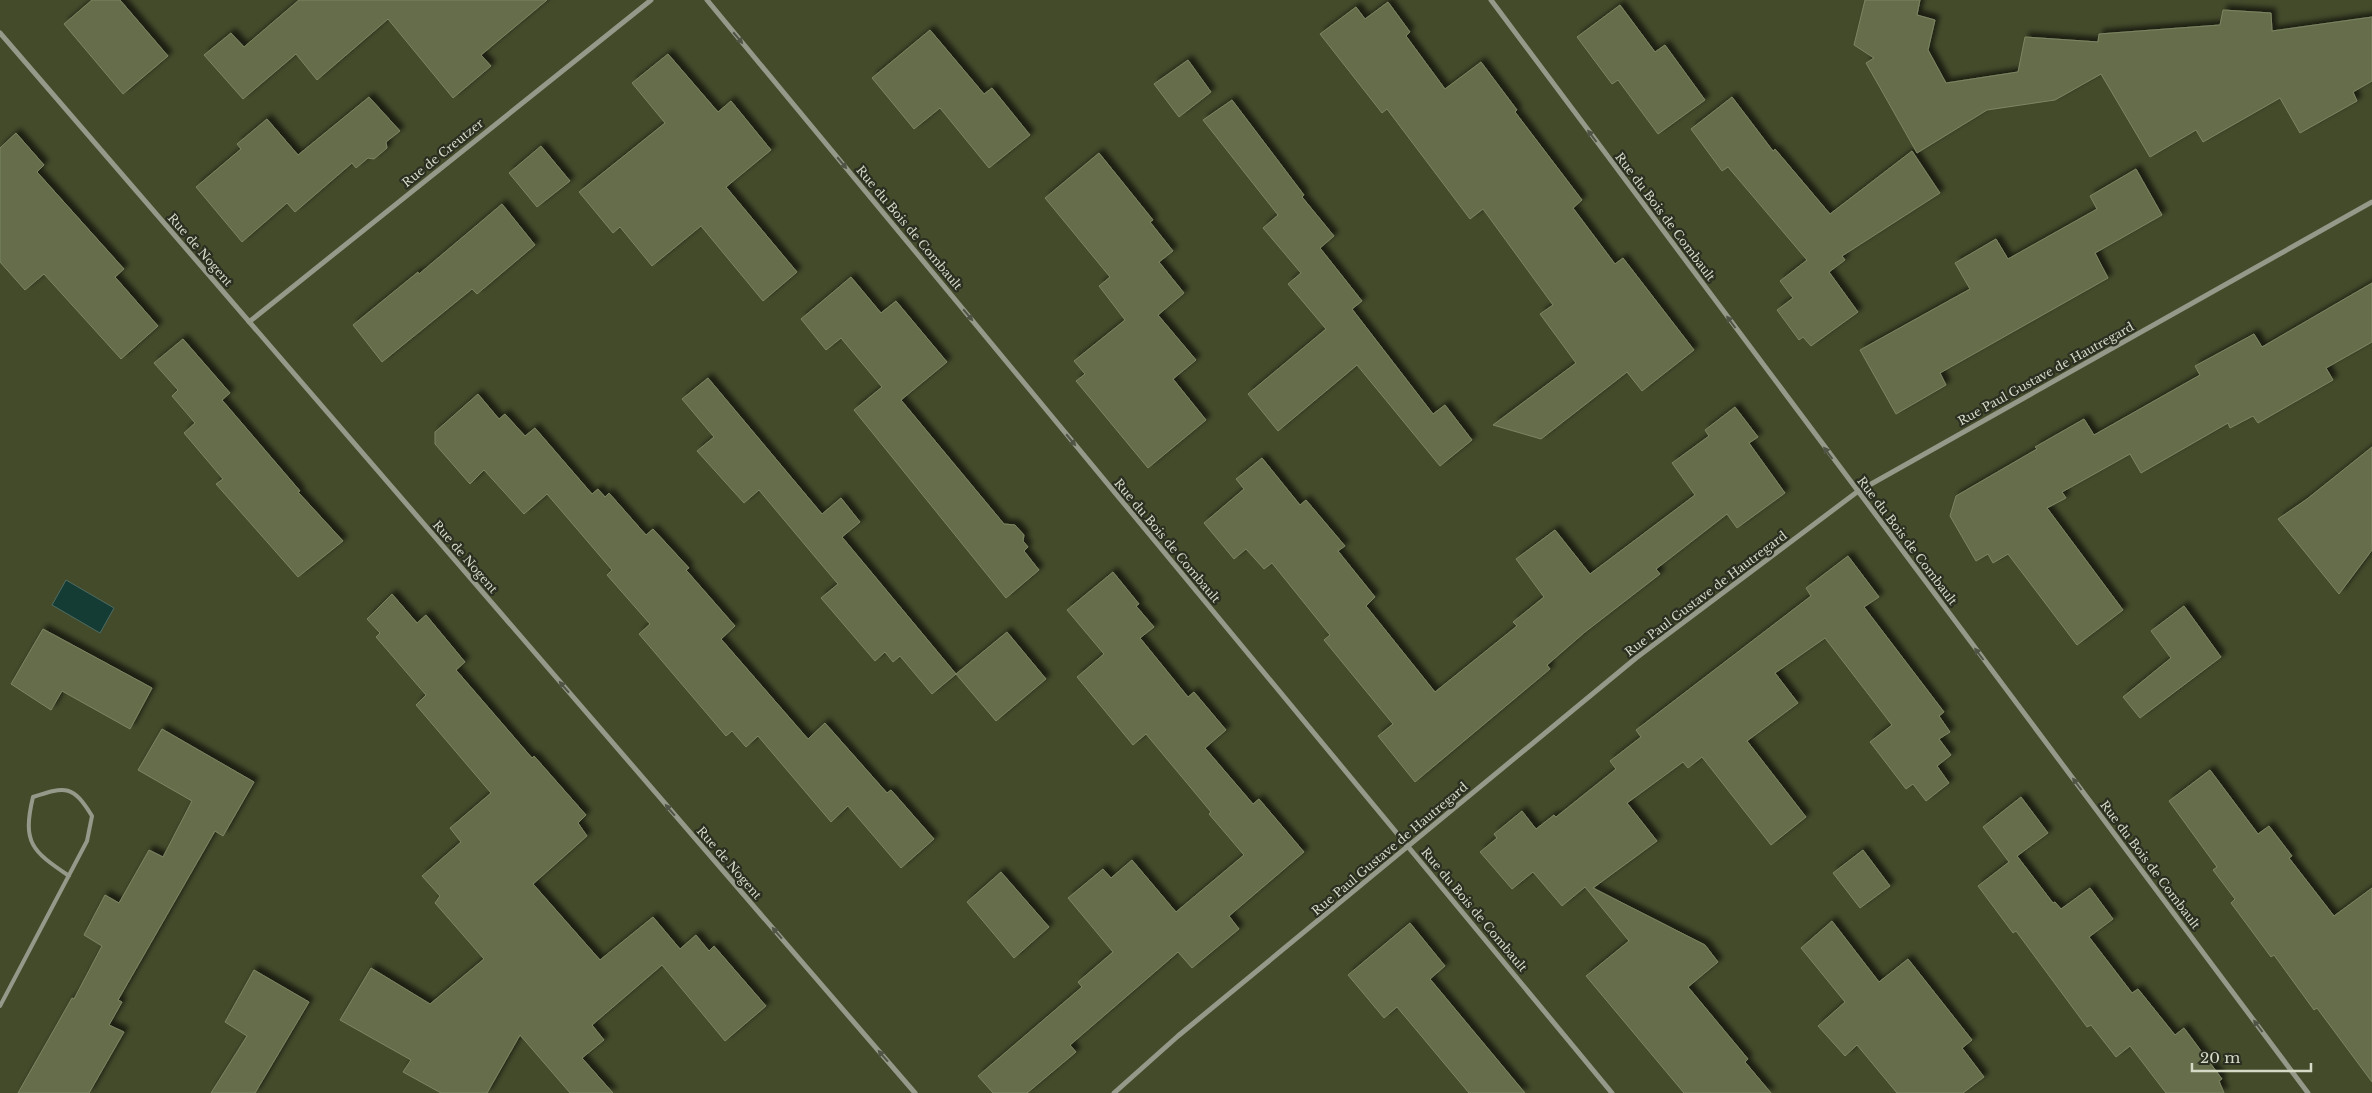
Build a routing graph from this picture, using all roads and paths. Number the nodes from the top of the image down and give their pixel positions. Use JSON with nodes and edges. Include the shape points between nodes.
{"nodes":[{"id":1,"x":651,"y":0,"type":"edge"},
{"id":2,"x":707,"y":0,"type":"edge"},
{"id":3,"x":1491,"y":0,"type":"edge"},
{"id":4,"x":0,"y":33,"type":"edge"},
{"id":5,"x":2372,"y":202,"type":"edge"},
{"id":6,"x":249,"y":322,"type":"junction"},
{"id":7,"x":1857,"y":492,"type":"junction"},
{"id":8,"x":1408,"y":847,"type":"junction"},
{"id":9,"x":69,"y":876,"type":"junction"},
{"id":10,"x":0,"y":1006,"type":"edge"},
{"id":11,"x":914,"y":1093,"type":"edge"},
{"id":12,"x":1114,"y":1093,"type":"edge"},
{"id":13,"x":1612,"y":1093,"type":"edge"},
{"id":14,"x":2308,"y":1093,"type":"edge"}],
"edges":[{"from":1,"to":6,"type":"street","name":"Rue de Creutzer"},
{"from":2,"to":8,"type":"street","name":"Rue du Bois de Combault","one_way":true},
{"from":7,"to":3,"type":"street","name":"Rue du Bois de Combault","one_way":true},
{"from":4,"to":6,"type":"street","name":"Rue de Nogent"},
{"from":5,"to":7,"type":"street","name":"Rue Paul Gustave de Hautregard"},
{"from":11,"to":6,"type":"street","name":"Rue de Nogent","one_way":true},
{"from":7,"to":8,"type":"street","name":"Rue Paul Gustave de Hautregard","via":[[1636,658]]},
{"from":14,"to":7,"type":"street","name":"Rue du Bois de Combault","one_way":true},
{"from":8,"to":12,"type":"street","name":"Rue Paul Gustave de Hautregard","via":[[1178,1036]]},
{"from":8,"to":13,"type":"street","name":"Rue du Bois de Combault"},
{"from":9,"to":9,"type":"lane","via":[[40,856],[29,836],[28,817],[33,797],[58,788],[79,796],[92,816],[87,841]]},
{"from":9,"to":10,"type":"lane"}]}
